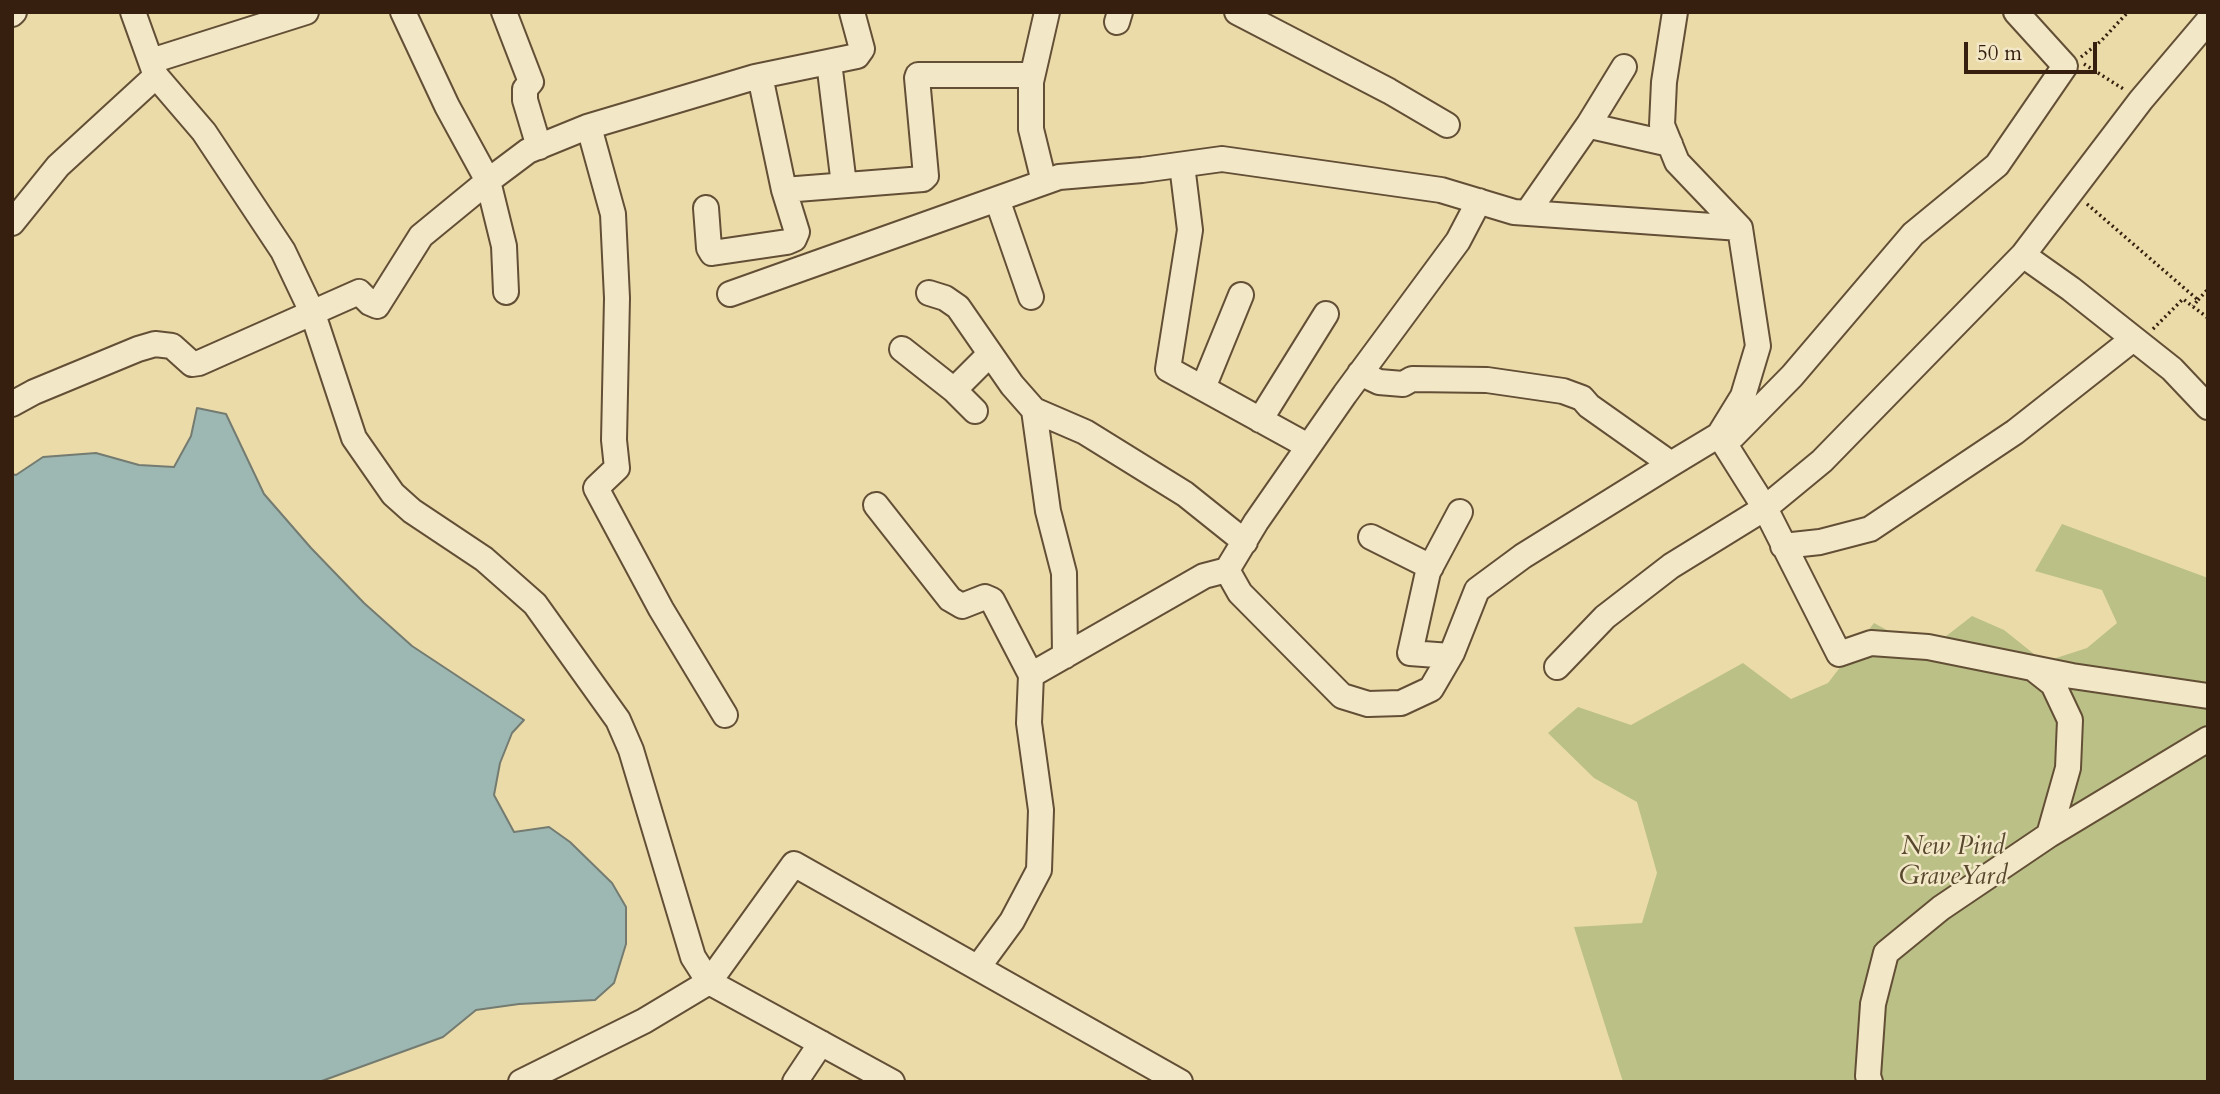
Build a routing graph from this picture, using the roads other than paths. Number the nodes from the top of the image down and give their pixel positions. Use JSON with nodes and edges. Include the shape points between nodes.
{"nodes":[{"id":1,"x":133,"y":12,"type":"edge"},
{"id":2,"x":306,"y":12,"type":"edge"},
{"id":3,"x":402,"y":12,"type":"edge"},
{"id":4,"x":504,"y":12,"type":"edge"},
{"id":5,"x":852,"y":12,"type":"edge"},
{"id":6,"x":1047,"y":12,"type":"edge"},
{"id":7,"x":1237,"y":12,"type":"edge"},
{"id":8,"x":1675,"y":12,"type":"edge"},
{"id":9,"x":2016,"y":12,"type":"edge"},
{"id":10,"x":2208,"y":22,"type":"edge"},
{"id":11,"x":829,"y":62,"type":"junction"},
{"id":12,"x":1624,"y":67,"type":"dead end"},
{"id":13,"x":153,"y":69,"type":"junction"},
{"id":14,"x":1032,"y":75,"type":"junction"},
{"id":15,"x":761,"y":76,"type":"junction"},
{"id":16,"x":1589,"y":124,"type":"junction"},
{"id":17,"x":1447,"y":125,"type":"dead end"},
{"id":18,"x":589,"y":127,"type":"junction"},
{"id":19,"x":1670,"y":144,"type":"junction"},
{"id":20,"x":539,"y":147,"type":"junction"},
{"id":21,"x":1182,"y":165,"type":"junction"},
{"id":22,"x":488,"y":181,"type":"junction"},
{"id":23,"x":1044,"y":182,"type":"junction"},
{"id":24,"x":844,"y":185,"type":"junction"},
{"id":25,"x":784,"y":190,"type":"junction"},
{"id":26,"x":996,"y":199,"type":"junction"},
{"id":27,"x":1479,"y":201,"type":"junction"},
{"id":28,"x":706,"y":208,"type":"dead end"},
{"id":29,"x":1527,"y":213,"type":"junction"},
{"id":30,"x":12,"y":223,"type":"edge"},
{"id":31,"x":1740,"y":228,"type":"junction"},
{"id":32,"x":2024,"y":256,"type":"junction"},
{"id":33,"x":506,"y":292,"type":"dead end"},
{"id":34,"x":929,"y":293,"type":"dead end"},
{"id":35,"x":730,"y":294,"type":"dead end"},
{"id":36,"x":1241,"y":295,"type":"dead end"},
{"id":37,"x":1031,"y":297,"type":"dead end"},
{"id":38,"x":313,"y":314,"type":"junction"},
{"id":39,"x":1326,"y":314,"type":"dead end"},
{"id":40,"x":2136,"y":341,"type":"junction"},
{"id":41,"x":902,"y":349,"type":"dead end"},
{"id":42,"x":990,"y":354,"type":"junction"},
{"id":43,"x":1360,"y":373,"type":"junction"},
{"id":44,"x":1203,"y":388,"type":"junction"},
{"id":45,"x":954,"y":390,"type":"junction"},
{"id":46,"x":12,"y":404,"type":"edge"},
{"id":47,"x":2208,"y":407,"type":"edge"},
{"id":48,"x":1034,"y":410,"type":"junction"},
{"id":49,"x":975,"y":411,"type":"dead end"},
{"id":50,"x":1260,"y":420,"type":"junction"},
{"id":51,"x":1719,"y":435,"type":"junction"},
{"id":52,"x":1308,"y":446,"type":"junction"},
{"id":53,"x":1671,"y":464,"type":"junction"},
{"id":54,"x":876,"y":505,"type":"dead end"},
{"id":55,"x":1765,"y":508,"type":"junction"},
{"id":56,"x":1460,"y":512,"type":"dead end"},
{"id":57,"x":1371,"y":537,"type":"dead end"},
{"id":58,"x":1245,"y":542,"type":"junction"},
{"id":59,"x":1783,"y":546,"type":"junction"},
{"id":60,"x":1431,"y":567,"type":"junction"},
{"id":61,"x":1227,"y":570,"type":"junction"},
{"id":62,"x":1065,"y":656,"type":"junction"},
{"id":63,"x":1450,"y":656,"type":"junction"},
{"id":64,"x":1557,"y":667,"type":"dead end"},
{"id":65,"x":2034,"y":668,"type":"junction"},
{"id":66,"x":1031,"y":675,"type":"junction"},
{"id":67,"x":2208,"y":696,"type":"edge"},
{"id":68,"x":725,"y":715,"type":"dead end"},
{"id":69,"x":2208,"y":739,"type":"edge"},
{"id":70,"x":2049,"y":835,"type":"junction"},
{"id":71,"x":979,"y":966,"type":"junction"},
{"id":72,"x":709,"y":982,"type":"junction"},
{"id":73,"x":821,"y":1043,"type":"junction"},
{"id":74,"x":521,"y":1082,"type":"edge"},
{"id":75,"x":795,"y":1082,"type":"edge"},
{"id":76,"x":892,"y":1082,"type":"edge"},
{"id":77,"x":1180,"y":1082,"type":"edge"},
{"id":78,"x":1870,"y":1082,"type":"edge"}],
"edges":[{"from":1,"to":13,"type":"street"},
{"from":2,"to":13,"type":"street"},
{"from":3,"to":22,"type":"street"},
{"from":4,"to":20,"type":"street","via":[[531,82],[525,100]]},
{"from":5,"to":11,"type":"street","via":[[862,49],[857,56]]},
{"from":6,"to":14,"type":"street"},
{"from":7,"to":17,"type":"street"},
{"from":8,"to":19,"type":"street","via":[[1662,125]]},
{"from":9,"to":51,"type":"street","via":[[2065,66],[1997,166],[1913,234],[1792,376],[1733,436]]},
{"from":10,"to":32,"type":"street","via":[[2141,100]]},
{"from":11,"to":15,"type":"street"},
{"from":11,"to":24,"type":"street"},
{"from":12,"to":16,"type":"street"},
{"from":13,"to":30,"type":"street","via":[[58,166]]},
{"from":13,"to":38,"type":"street","via":[[204,132],[283,251]]},
{"from":14,"to":23,"type":"street","via":[[1031,129]]},
{"from":14,"to":24,"type":"street","via":[[918,75],[926,176]]},
{"from":15,"to":18,"type":"street"},
{"from":15,"to":25,"type":"street"},
{"from":16,"to":19,"type":"street"},
{"from":16,"to":29,"type":"street"},
{"from":18,"to":20,"type":"street"},
{"from":18,"to":68,"type":"street","via":[[613,214],[617,298],[617,468],[596,488]]},
{"from":19,"to":31,"type":"street","via":[[1677,162]]},
{"from":20,"to":22,"type":"street"},
{"from":21,"to":23,"type":"street"},
{"from":21,"to":27,"type":"street","via":[[1222,159],[1441,190]]},
{"from":21,"to":44,"type":"street","via":[[1191,230],[1168,369]]},
{"from":22,"to":33,"type":"street","via":[[504,246]]},
{"from":22,"to":38,"type":"street","via":[[421,236],[377,306],[359,292]]},
{"from":23,"to":26,"type":"street"},
{"from":24,"to":25,"type":"street"},
{"from":25,"to":28,"type":"street","via":[[797,232],[787,242],[712,253]]},
{"from":26,"to":35,"type":"street"},
{"from":26,"to":37,"type":"street"},
{"from":27,"to":29,"type":"street"},
{"from":27,"to":43,"type":"street","via":[[1458,242]]},
{"from":29,"to":31,"type":"street"},
{"from":31,"to":51,"type":"street","via":[[1758,346],[1743,396]]},
{"from":32,"to":40,"type":"street"},
{"from":32,"to":55,"type":"street","via":[[1822,461]]},
{"from":34,"to":42,"type":"street","via":[[958,306]]},
{"from":36,"to":44,"type":"street"},
{"from":38,"to":46,"type":"street","via":[[199,363],[192,364],[172,346],[138,349]]},
{"from":38,"to":72,"type":"street","via":[[354,438],[393,494],[484,559],[535,604],[618,720],[694,957]]},
{"from":39,"to":50,"type":"street"},
{"from":40,"to":47,"type":"street","via":[[2172,369]]},
{"from":40,"to":59,"type":"street","via":[[2015,432],[1870,530]]},
{"from":41,"to":45,"type":"street"},
{"from":42,"to":45,"type":"street"},
{"from":42,"to":48,"type":"street"},
{"from":43,"to":52,"type":"street"},
{"from":43,"to":53,"type":"street","via":[[1379,382],[1486,380],[1563,391],[1582,398]]},
{"from":44,"to":50,"type":"street"},
{"from":45,"to":49,"type":"street"},
{"from":48,"to":58,"type":"street","via":[[1085,432],[1185,494]]},
{"from":48,"to":62,"type":"street","via":[[1048,511],[1064,573]]},
{"from":50,"to":52,"type":"street"},
{"from":51,"to":53,"type":"street"},
{"from":51,"to":55,"type":"street"},
{"from":52,"to":58,"type":"street"},
{"from":53,"to":63,"type":"street","via":[[1523,556],[1478,590]]},
{"from":54,"to":66,"type":"street","via":[[950,599],[962,606],[985,597],[992,600]]},
{"from":55,"to":59,"type":"street"},
{"from":55,"to":64,"type":"street","via":[[1671,566],[1605,617]]},
{"from":56,"to":60,"type":"street"},
{"from":57,"to":60,"type":"street"},
{"from":58,"to":61,"type":"street"},
{"from":59,"to":65,"type":"street","via":[[1839,654],[1871,643],[1906,645]]},
{"from":60,"to":63,"type":"street","via":[[1410,653]]},
{"from":61,"to":62,"type":"street","via":[[1204,576]]},
{"from":61,"to":63,"type":"street","via":[[1240,593],[1342,696],[1368,704],[1401,703],[1431,689]]},
{"from":62,"to":66,"type":"street"},
{"from":65,"to":67,"type":"street"},
{"from":65,"to":70,"type":"street","via":[[2053,684],[2070,720],[2068,768]]},
{"from":66,"to":71,"type":"street","via":[[1029,723],[1041,810],[1039,870],[1012,921]]},
{"from":69,"to":70,"type":"street"},
{"from":70,"to":78,"type":"street","via":[[1941,908],[1886,953],[1872,1004]]},
{"from":71,"to":72,"type":"street","via":[[794,864]]},
{"from":71,"to":77,"type":"street"},
{"from":72,"to":73,"type":"street"},
{"from":72,"to":74,"type":"street","via":[[644,1021]]},
{"from":73,"to":75,"type":"street"},
{"from":73,"to":76,"type":"street"}]}
